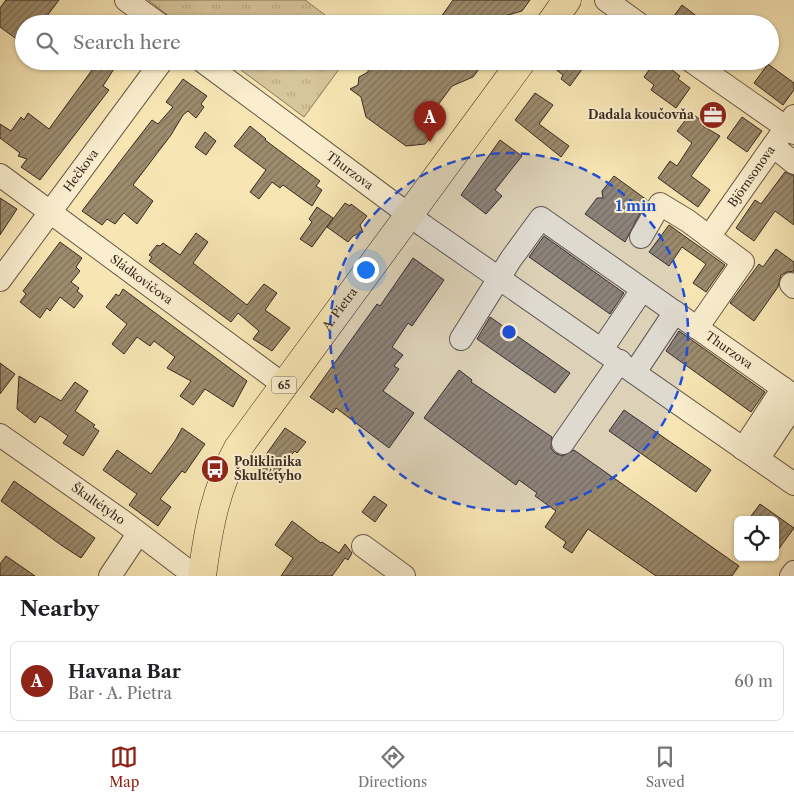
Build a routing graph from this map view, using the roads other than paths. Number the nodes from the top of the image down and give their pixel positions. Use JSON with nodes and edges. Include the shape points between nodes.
{"nodes":[{"id":1,"x":126,"y":0,"type":"edge"},
{"id":2,"x":567,"y":0,"type":"edge"},
{"id":3,"x":606,"y":0,"type":"edge"},
{"id":4,"x":147,"y":15,"type":"edge"},
{"id":5,"x":556,"y":15,"type":"edge"},
{"id":6,"x":627,"y":15,"type":"edge"},
{"id":7,"x":155,"y":70,"type":"edge"},
{"id":8,"x":214,"y":70,"type":"edge"},
{"id":9,"x":515,"y":70,"type":"edge"},
{"id":10,"x":705,"y":70,"type":"edge"},
{"id":11,"x":791,"y":126,"type":"edge"},
{"id":12,"x":773,"y":146,"type":"junction"},
{"id":13,"x":794,"y":163,"type":"edge"},
{"id":14,"x":0,"y":175,"type":"edge"},
{"id":15,"x":49,"y":211,"type":"junction"},
{"id":16,"x":410,"y":215,"type":"junction"},
{"id":17,"x":709,"y":237,"type":"junction"},
{"id":18,"x":641,"y":238,"type":"dead end"},
{"id":19,"x":499,"y":279,"type":"junction"},
{"id":20,"x":0,"y":280,"type":"edge"},
{"id":21,"x":642,"y":290,"type":"junction"},
{"id":22,"x":675,"y":312,"type":"junction"},
{"id":23,"x":697,"y":328,"type":"junction"},
{"id":24,"x":461,"y":339,"type":"dead end"},
{"id":25,"x":619,"y":361,"type":"junction"},
{"id":26,"x":284,"y":385,"type":"junction"},
{"id":27,"x":790,"y":397,"type":"edge"},
{"id":28,"x":0,"y":434,"type":"edge"},
{"id":29,"x":563,"y":443,"type":"dead end"},
{"id":30,"x":750,"y":454,"type":"junction"},
{"id":31,"x":794,"y":484,"type":"edge"},
{"id":32,"x":138,"y":534,"type":"junction"},
{"id":33,"x":363,"y":546,"type":"dead end"},
{"id":34,"x":794,"y":572,"type":"edge"},
{"id":35,"x":110,"y":576,"type":"edge"},
{"id":36,"x":196,"y":576,"type":"edge"},
{"id":37,"x":202,"y":576,"type":"edge"},
{"id":38,"x":404,"y":576,"type":"edge"},
{"id":39,"x":791,"y":576,"type":"edge"}],
"edges":[{"from":1,"to":4,"type":"street"},
{"from":2,"to":5,"type":"main road"},
{"from":3,"to":6,"type":"street"},
{"from":7,"to":15,"type":"street","name":"Hečkova"},
{"from":8,"to":16,"type":"street","name":"Thurzova"},
{"from":9,"to":16,"type":"main road","name":"A. Pietra","number":"65"},
{"from":10,"to":11,"type":"street"},
{"from":11,"to":12,"type":"street","name":"Björnsonova"},
{"from":12,"to":13,"type":"street"},
{"from":12,"to":17,"type":"street","name":"Björnsonova"},
{"from":14,"to":15,"type":"street","name":"Sládkovičova"},
{"from":15,"to":20,"type":"street","name":"Hečkova"},
{"from":15,"to":26,"type":"street","name":"Sládkovičova"},
{"from":16,"to":19,"type":"street","name":"Thurzova"},
{"from":16,"to":26,"type":"main road","name":"A. Pietra","number":"65"},
{"from":17,"to":18,"type":"street","via":[[660,204]]},
{"from":17,"to":23,"type":"street","via":[[743,262]]},
{"from":19,"to":21,"type":"street","name":"Thurzova","via":[[541,218]]},
{"from":19,"to":24,"type":"street","name":"Thurzova"},
{"from":19,"to":25,"type":"street","name":"Thurzova"},
{"from":21,"to":22,"type":"street","name":"Thurzova"},
{"from":21,"to":25,"type":"street"},
{"from":22,"to":23,"type":"street","name":"Thurzova"},
{"from":22,"to":25,"type":"street"},
{"from":23,"to":27,"type":"street","name":"Thurzova"},
{"from":25,"to":29,"type":"street"},
{"from":25,"to":30,"type":"street","name":"Thurzova"},
{"from":26,"to":37,"type":"main road","name":"A. Pietra","number":"65","via":[[238,448],[223,477],[209,526]]},
{"from":27,"to":30,"type":"street","name":"Thurzova"},
{"from":28,"to":32,"type":"street","name":"Škultétyho"},
{"from":30,"to":31,"type":"street","name":"Thurzova"},
{"from":32,"to":35,"type":"street"},
{"from":32,"to":36,"type":"street","name":"Škultétyho"},
{"from":33,"to":38,"type":"street"},
{"from":34,"to":39,"type":"street"}]}
